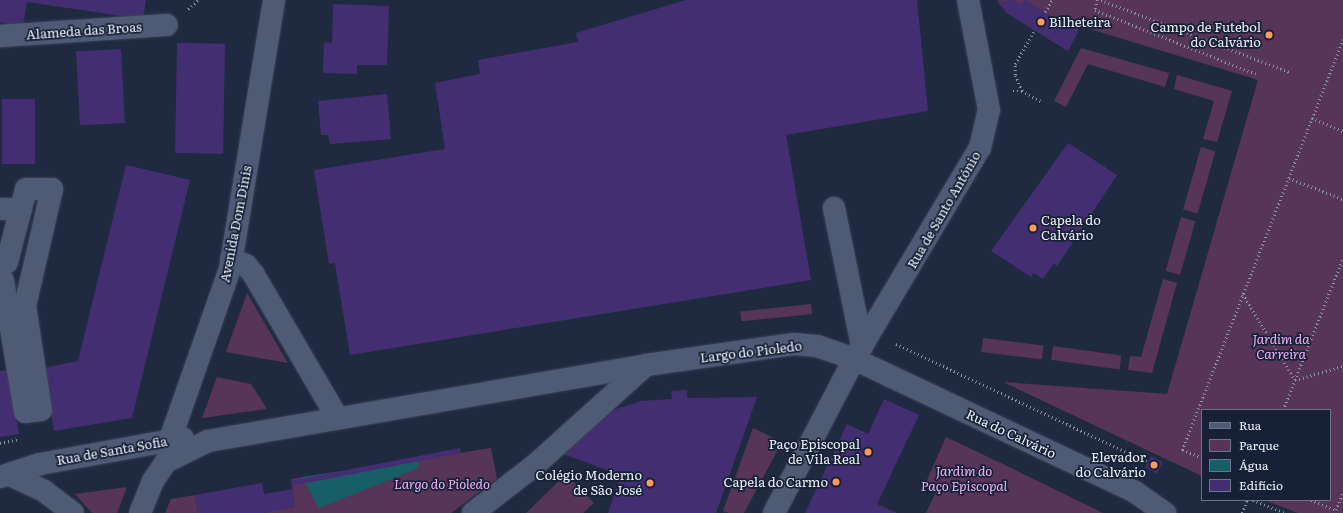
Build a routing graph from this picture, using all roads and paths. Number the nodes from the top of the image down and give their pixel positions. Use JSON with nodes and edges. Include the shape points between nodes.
{"nodes":[{"id":1,"x":274,"y":0,"type":"edge"},
{"id":2,"x":968,"y":0,"type":"edge"},
{"id":3,"x":1052,"y":0,"type":"edge"},
{"id":4,"x":1100,"y":0,"type":"edge"},
{"id":5,"x":1045,"y":12,"type":"dead end"},
{"id":6,"x":168,"y":25,"type":"dead end"},
{"id":7,"x":1034,"y":30,"type":"dead end"},
{"id":8,"x":0,"y":36,"type":"edge"},
{"id":9,"x":1343,"y":39,"type":"edge"},
{"id":10,"x":1290,"y":72,"type":"dead end"},
{"id":11,"x":1256,"y":74,"type":"dead end"},
{"id":12,"x":1022,"y":91,"type":"dead end"},
{"id":13,"x":1312,"y":118,"type":"junction"},
{"id":14,"x":1343,"y":131,"type":"edge"},
{"id":15,"x":1289,"y":178,"type":"junction"},
{"id":16,"x":1343,"y":199,"type":"edge"},
{"id":17,"x":834,"y":208,"type":"dead end"},
{"id":18,"x":10,"y":209,"type":"edge"},
{"id":19,"x":1343,"y":258,"type":"edge"},
{"id":20,"x":231,"y":259,"type":"junction"},
{"id":21,"x":0,"y":262,"type":"edge"},
{"id":22,"x":0,"y":282,"type":"edge"},
{"id":23,"x":1243,"y":294,"type":"junction"},
{"id":24,"x":894,"y":343,"type":"dead end"},
{"id":25,"x":858,"y":353,"type":"junction"},
{"id":26,"x":646,"y":366,"type":"junction"},
{"id":27,"x":1343,"y":366,"type":"edge"},
{"id":28,"x":1295,"y":380,"type":"junction"},
{"id":29,"x":1283,"y":409,"type":"edge"},
{"id":30,"x":337,"y":417,"type":"junction"},
{"id":31,"x":226,"y":436,"type":"junction"},
{"id":32,"x":170,"y":440,"type":"junction"},
{"id":33,"x":1201,"y":458,"type":"edge"},
{"id":34,"x":1154,"y":466,"type":"dead end"},
{"id":35,"x":5,"y":476,"type":"edge"},
{"id":36,"x":1343,"y":492,"type":"edge"},
{"id":37,"x":1247,"y":501,"type":"edge"},
{"id":38,"x":1256,"y":501,"type":"edge"},
{"id":39,"x":1314,"y":501,"type":"edge"},
{"id":40,"x":73,"y":513,"type":"edge"},
{"id":41,"x":140,"y":513,"type":"edge"},
{"id":42,"x":473,"y":513,"type":"edge"},
{"id":43,"x":774,"y":513,"type":"edge"},
{"id":44,"x":1165,"y":513,"type":"edge"},
{"id":45,"x":1242,"y":513,"type":"edge"},
{"id":46,"x":1286,"y":513,"type":"edge"}],
"edges":[{"from":1,"to":20,"type":"street","name":"Avenida Dom Dinis"},
{"from":2,"to":25,"type":"street","name":"Rua de Santo António","via":[[987,93],[985,135],[968,170]]},
{"from":3,"to":5,"type":"path"},
{"from":4,"to":10,"type":"path"},
{"from":4,"to":11,"type":"path","via":[[1095,10]]},
{"from":6,"to":8,"type":"street","name":"Alameda das Broas"},
{"from":7,"to":12,"type":"path","via":[[1015,64],[1015,75]]},
{"from":9,"to":13,"type":"path"},
{"from":13,"to":14,"type":"path"},
{"from":13,"to":15,"type":"path"},
{"from":15,"to":16,"type":"path"},
{"from":15,"to":23,"type":"path"},
{"from":17,"to":25,"type":"street"},
{"from":18,"to":21,"type":"street","via":[[7,262]]},
{"from":18,"to":22,"type":"street","via":[[26,189],[52,189],[25,306],[41,410],[25,412],[3,282]]},
{"from":19,"to":28,"type":"path"},
{"from":20,"to":30,"type":"street","via":[[246,265],[254,275]]},
{"from":20,"to":32,"type":"street","name":"Avenida Dom Dinis","via":[[214,320]]},
{"from":23,"to":28,"type":"path"},
{"from":23,"to":33,"type":"path","via":[[1182,450]]},
{"from":24,"to":34,"type":"path"},
{"from":25,"to":26,"type":"street","name":"Largo do Pioledo","via":[[794,344]]},
{"from":25,"to":43,"type":"street","name":"Rua de Santo António"},
{"from":25,"to":44,"type":"street","name":"Rua do Calvário","via":[[1135,492]]},
{"from":26,"to":30,"type":"street","name":"Largo do Pioledo"},
{"from":26,"to":42,"type":"street","via":[[530,469]]},
{"from":27,"to":28,"type":"path"},
{"from":28,"to":29,"type":"path"},
{"from":30,"to":31,"type":"street","name":"Largo do Pioledo"},
{"from":31,"to":32,"type":"street","name":"Rua de Santa Sofia"},
{"from":31,"to":41,"type":"street","name":"Largo do Pioledo","via":[[186,450],[166,462],[153,481]]},
{"from":32,"to":35,"type":"street","name":"Rua de Santa Sofia","via":[[40,464]]},
{"from":35,"to":40,"type":"street","via":[[44,491]]},
{"from":36,"to":39,"type":"path","via":[[1336,510]]},
{"from":37,"to":45,"type":"path"},
{"from":38,"to":46,"type":"path"}]}
